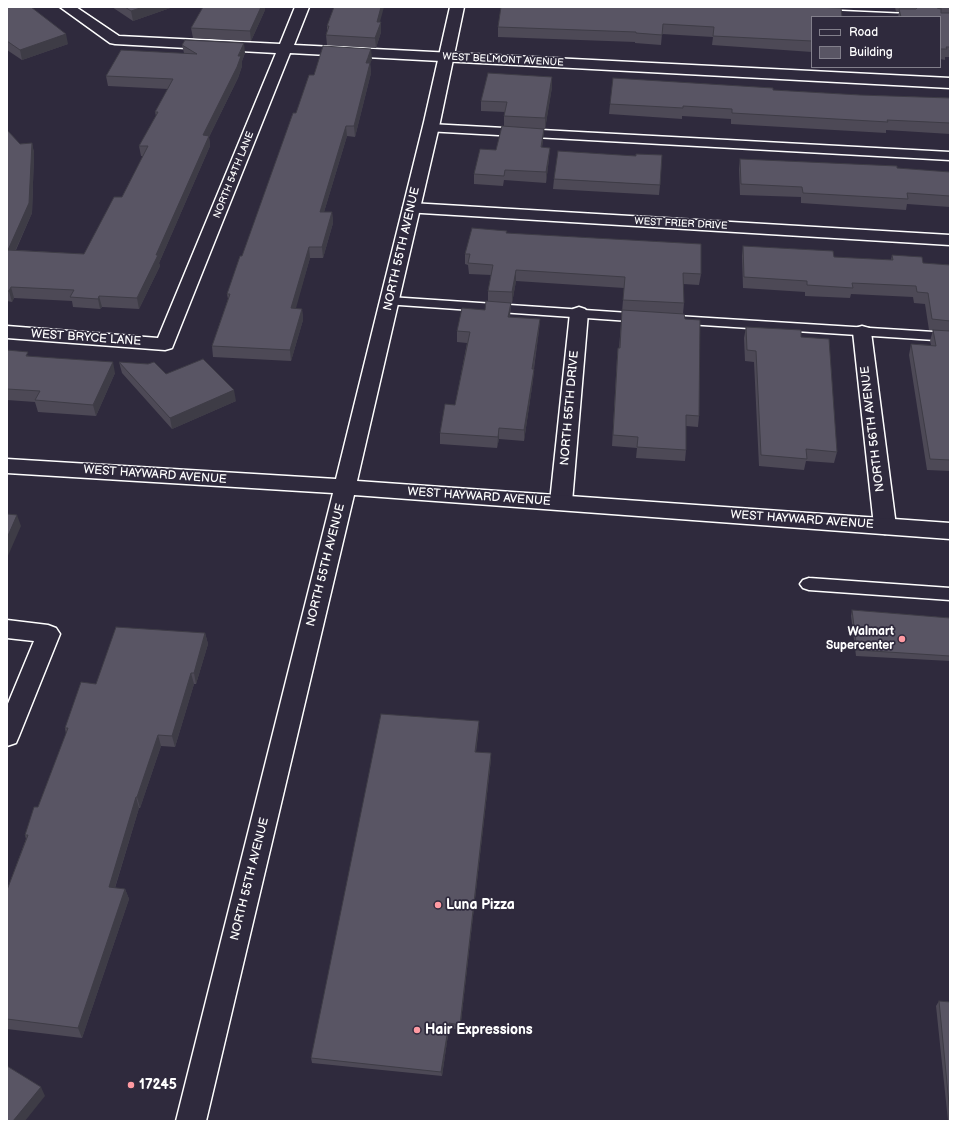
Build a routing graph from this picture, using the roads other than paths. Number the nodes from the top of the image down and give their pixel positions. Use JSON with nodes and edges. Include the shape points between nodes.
{"nodes":[{"id":1,"x":67,"y":7,"type":"edge"},
{"id":2,"x":302,"y":7,"type":"edge"},
{"id":3,"x":457,"y":7,"type":"edge"},
{"id":4,"x":807,"y":12,"type":"edge"},
{"id":5,"x":889,"y":16,"type":"edge"},
{"id":6,"x":285,"y":49,"type":"junction"},
{"id":7,"x":446,"y":57,"type":"junction"},
{"id":8,"x":950,"y":83,"type":"edge"},
{"id":9,"x":430,"y":128,"type":"junction"},
{"id":10,"x":950,"y":156,"type":"edge"},
{"id":11,"x":411,"y":208,"type":"junction"},
{"id":12,"x":950,"y":240,"type":"edge"},
{"id":13,"x":390,"y":301,"type":"junction"},
{"id":14,"x":579,"y":313,"type":"junction"},
{"id":15,"x":7,"y":332,"type":"edge"},
{"id":16,"x":862,"y":332,"type":"junction"},
{"id":17,"x":950,"y":337,"type":"edge"},
{"id":18,"x":165,"y":344,"type":"joint"},
{"id":19,"x":7,"y":466,"type":"edge"},
{"id":20,"x":345,"y":487,"type":"junction"},
{"id":21,"x":561,"y":502,"type":"junction"},
{"id":22,"x":885,"y":526,"type":"junction"},
{"id":23,"x":950,"y":531,"type":"edge"},
{"id":24,"x":809,"y":584,"type":"dead end"},
{"id":25,"x":950,"y":594,"type":"edge"},
{"id":26,"x":7,"y":629,"type":"edge"},
{"id":27,"x":7,"y":736,"type":"edge"},
{"id":28,"x":191,"y":1121,"type":"edge"}],
"edges":[{"from":1,"to":6,"type":"street","name":"WEST BELMONT AVENUE","via":[[115,40]]},
{"from":2,"to":6,"type":"street","name":"NORTH 54TH LANE"},
{"from":3,"to":7,"type":"street","name":"NORTH 55TH AVENUE"},
{"from":4,"to":5,"type":"lane"},
{"from":6,"to":7,"type":"street","name":"WEST BELMONT AVENUE"},
{"from":6,"to":18,"type":"street","name":"NORTH 54TH LANE"},
{"from":7,"to":8,"type":"street","name":"WEST BELMONT AVENUE"},
{"from":7,"to":9,"type":"street","name":"NORTH 55TH AVENUE"},
{"from":9,"to":10,"type":"lane"},
{"from":9,"to":11,"type":"street","name":"NORTH 55TH AVENUE"},
{"from":11,"to":12,"type":"street","name":"WEST FRIER DRIVE"},
{"from":11,"to":13,"type":"street","name":"NORTH 55TH AVENUE"},
{"from":13,"to":14,"type":"lane"},
{"from":13,"to":20,"type":"street","name":"NORTH 55TH AVENUE"},
{"from":14,"to":16,"type":"lane"},
{"from":14,"to":21,"type":"street","name":"NORTH 55TH DRIVE"},
{"from":15,"to":18,"type":"street","name":"WEST BRYCE LANE"},
{"from":16,"to":17,"type":"lane"},
{"from":16,"to":22,"type":"street","name":"NORTH 56TH AVENUE"},
{"from":19,"to":20,"type":"street","name":"WEST HAYWARD AVENUE"},
{"from":20,"to":21,"type":"street","name":"WEST HAYWARD AVENUE"},
{"from":20,"to":28,"type":"street","name":"NORTH 55TH AVENUE"},
{"from":21,"to":22,"type":"street","name":"WEST HAYWARD AVENUE"},
{"from":22,"to":23,"type":"street","name":"WEST HAYWARD AVENUE"},
{"from":24,"to":25,"type":"lane"},
{"from":26,"to":27,"type":"street","via":[[48,634]]}]}
